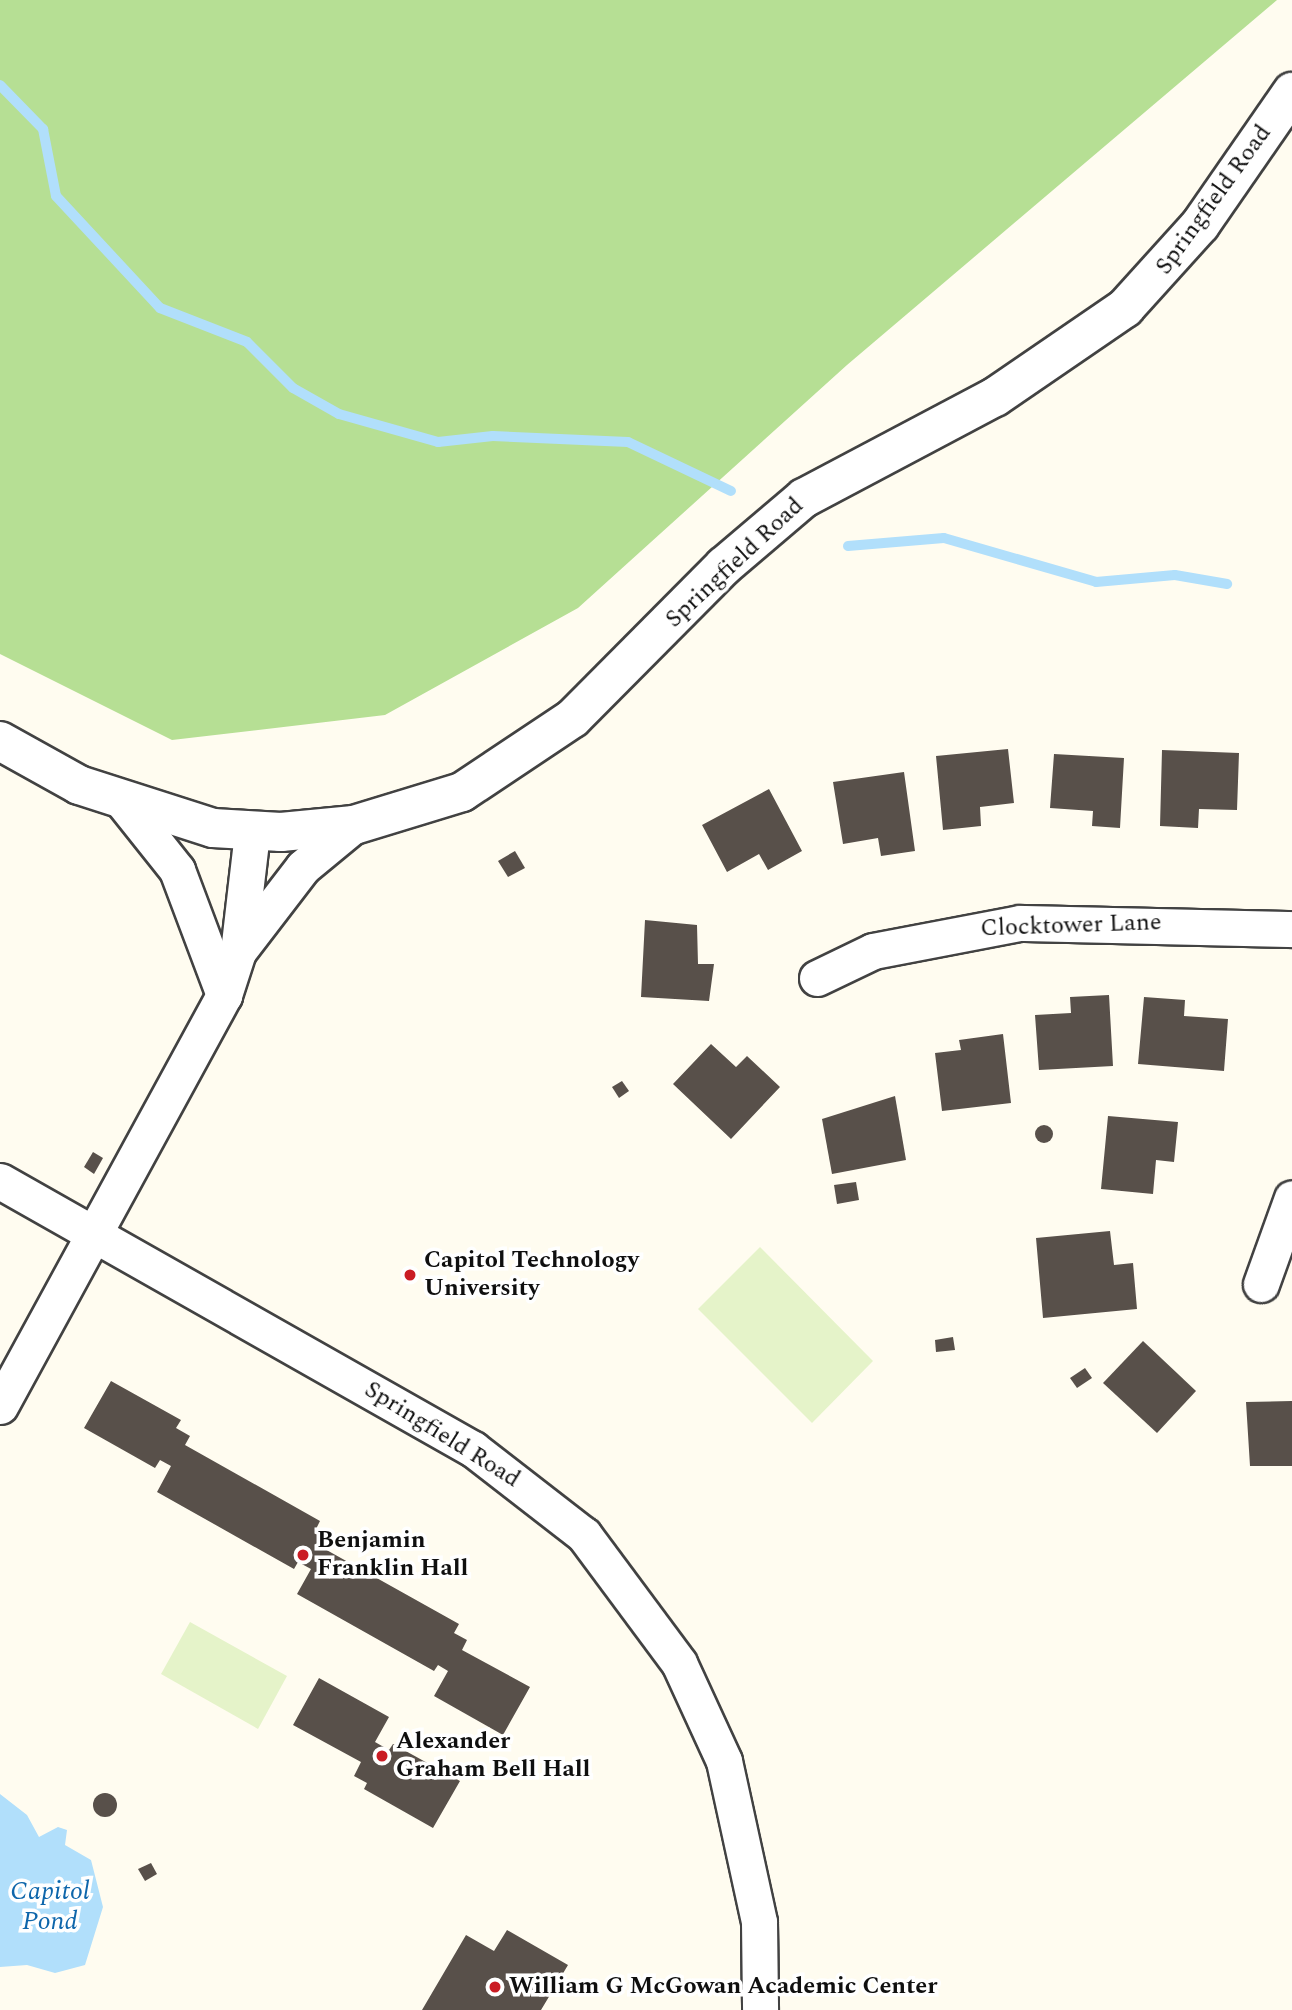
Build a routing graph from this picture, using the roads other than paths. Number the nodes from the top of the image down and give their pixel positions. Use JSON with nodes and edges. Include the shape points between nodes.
{"nodes":[{"id":1,"x":1292,"y":92,"type":"edge"},
{"id":2,"x":0,"y":741,"type":"edge"},
{"id":3,"x":123,"y":802,"type":"junction"},
{"id":4,"x":354,"y":825,"type":"junction"},
{"id":5,"x":252,"y":832,"type":"junction"},
{"id":6,"x":1292,"y":929,"type":"edge"},
{"id":7,"x":238,"y":952,"type":"junction"},
{"id":8,"x":817,"y":978,"type":"dead end"},
{"id":9,"x":224,"y":995,"type":"junction"},
{"id":10,"x":0,"y":1181,"type":"edge"},
{"id":11,"x":1292,"y":1198,"type":"edge"},
{"id":12,"x":95,"y":1234,"type":"junction"},
{"id":13,"x":1261,"y":1284,"type":"dead end"},
{"id":14,"x":0,"y":1406,"type":"edge"},
{"id":15,"x":760,"y":2010,"type":"edge"}],
"edges":[{"from":1,"to":4,"type":"street","name":"Springfield Road","via":[[1162,273],[1086,341],[995,397],[804,498],[534,749],[462,792]]},
{"from":2,"to":3,"type":"street","name":"Springfield Road"},
{"from":3,"to":5,"type":"street","name":"Springfield Road"},
{"from":3,"to":9,"type":"street","via":[[177,870]]},
{"from":4,"to":5,"type":"street","name":"Springfield Road"},
{"from":4,"to":7,"type":"street","via":[[303,867]]},
{"from":5,"to":7,"type":"street"},
{"from":6,"to":8,"type":"street","name":"Clocktower Lane","via":[[1020,923],[873,951]]},
{"from":7,"to":9,"type":"street"},
{"from":9,"to":12,"type":"street"},
{"from":10,"to":12,"type":"street","name":"Springfield Road"},
{"from":11,"to":13,"type":"street"},
{"from":12,"to":14,"type":"street"},
{"from":12,"to":15,"type":"street","name":"Springfield Road","via":[[473,1449],[550,1506],[618,1574],[679,1663],[724,1761],[759,1922]]}]}
